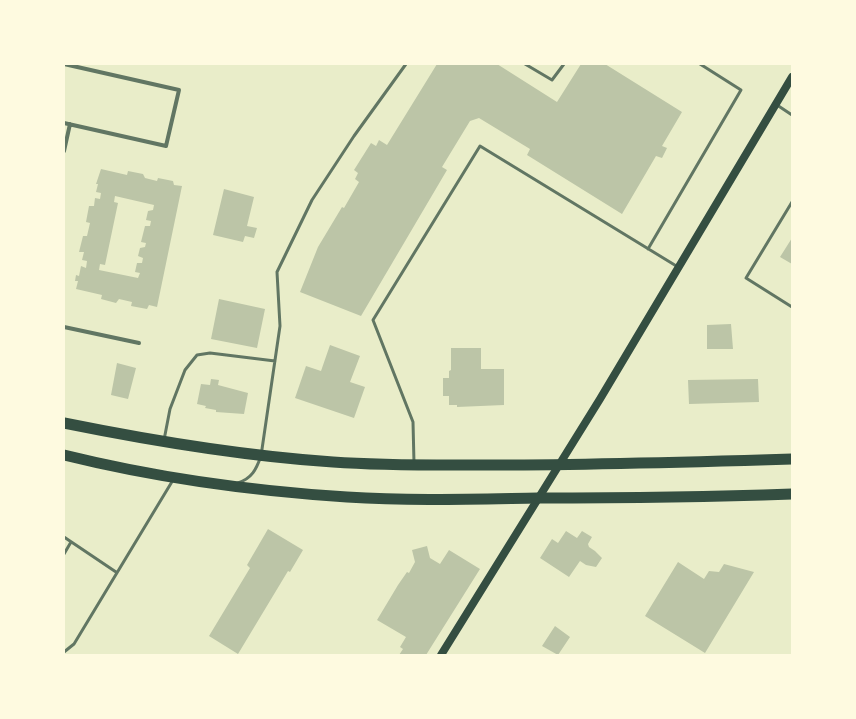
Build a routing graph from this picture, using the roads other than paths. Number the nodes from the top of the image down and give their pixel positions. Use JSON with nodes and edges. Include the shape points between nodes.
{"nodes":[{"id":1,"x":64,"y":64,"type":"edge"},
{"id":2,"x":406,"y":64,"type":"edge"},
{"id":3,"x":525,"y":64,"type":"edge"},
{"id":4,"x":564,"y":64,"type":"edge"},
{"id":5,"x":700,"y":64,"type":"edge"},
{"id":6,"x":792,"y":77,"type":"edge"},
{"id":7,"x":776,"y":104,"type":"junction"},
{"id":8,"x":792,"y":115,"type":"edge"},
{"id":9,"x":64,"y":123,"type":"edge"},
{"id":10,"x":70,"y":124,"type":"junction"},
{"id":11,"x":64,"y":151,"type":"edge"},
{"id":12,"x":792,"y":202,"type":"edge"},
{"id":13,"x":648,"y":249,"type":"junction"},
{"id":14,"x":678,"y":267,"type":"junction"},
{"id":15,"x":792,"y":307,"type":"edge"},
{"id":16,"x":64,"y":327,"type":"edge"},
{"id":17,"x":139,"y":343,"type":"dead end"},
{"id":18,"x":275,"y":361,"type":"junction"},
{"id":19,"x":64,"y":423,"type":"edge"},
{"id":20,"x":164,"y":442,"type":"junction"},
{"id":21,"x":64,"y":455,"type":"edge"},
{"id":22,"x":261,"y":456,"type":"junction"},
{"id":23,"x":792,"y":459,"type":"edge"},
{"id":24,"x":414,"y":465,"type":"junction"},
{"id":25,"x":559,"y":465,"type":"junction"},
{"id":26,"x":175,"y":477,"type":"junction"},
{"id":27,"x":229,"y":486,"type":"junction"},
{"id":28,"x":792,"y":494,"type":"edge"},
{"id":29,"x":539,"y":498,"type":"junction"},
{"id":30,"x":64,"y":537,"type":"edge"},
{"id":31,"x":71,"y":542,"type":"junction"},
{"id":32,"x":64,"y":554,"type":"edge"},
{"id":33,"x":116,"y":572,"type":"junction"},
{"id":34,"x":64,"y":652,"type":"edge"},
{"id":35,"x":441,"y":655,"type":"edge"}],
"edges":[{"from":1,"to":10,"type":"street","via":[[179,90],[166,146]]},
{"from":2,"to":18,"type":"lane","via":[[312,200],[277,272],[280,326]]},
{"from":3,"to":4,"type":"lane","via":[[552,80]]},
{"from":5,"to":13,"type":"lane","via":[[741,90]]},
{"from":6,"to":7,"type":"main road"},
{"from":7,"to":8,"type":"lane"},
{"from":7,"to":14,"type":"main road"},
{"from":9,"to":10,"type":"street"},
{"from":10,"to":11,"type":"street"},
{"from":12,"to":15,"type":"lane","via":[[746,278]]},
{"from":13,"to":14,"type":"lane"},
{"from":13,"to":24,"type":"lane","via":[[480,146],[373,320],[413,422]]},
{"from":14,"to":25,"type":"main road"},
{"from":16,"to":17,"type":"street"},
{"from":18,"to":20,"type":"lane","via":[[210,353],[197,355],[184,370],[170,409]]},
{"from":18,"to":22,"type":"lane"},
{"from":19,"to":20,"type":"highway"},
{"from":20,"to":22,"type":"highway"},
{"from":21,"to":26,"type":"highway"},
{"from":22,"to":24,"type":"highway","via":[[334,463]]},
{"from":22,"to":27,"type":"lane","via":[[256,472],[245,480]]},
{"from":23,"to":25,"type":"highway"},
{"from":24,"to":25,"type":"highway"},
{"from":25,"to":29,"type":"main road"},
{"from":26,"to":27,"type":"highway"},
{"from":26,"to":33,"type":"lane"},
{"from":27,"to":29,"type":"highway","via":[[348,497]]},
{"from":28,"to":29,"type":"highway","via":[[692,498]]},
{"from":29,"to":35,"type":"main road"},
{"from":30,"to":31,"type":"lane"},
{"from":31,"to":32,"type":"lane"},
{"from":31,"to":33,"type":"lane"},
{"from":33,"to":34,"type":"lane","via":[[74,644]]}]}
